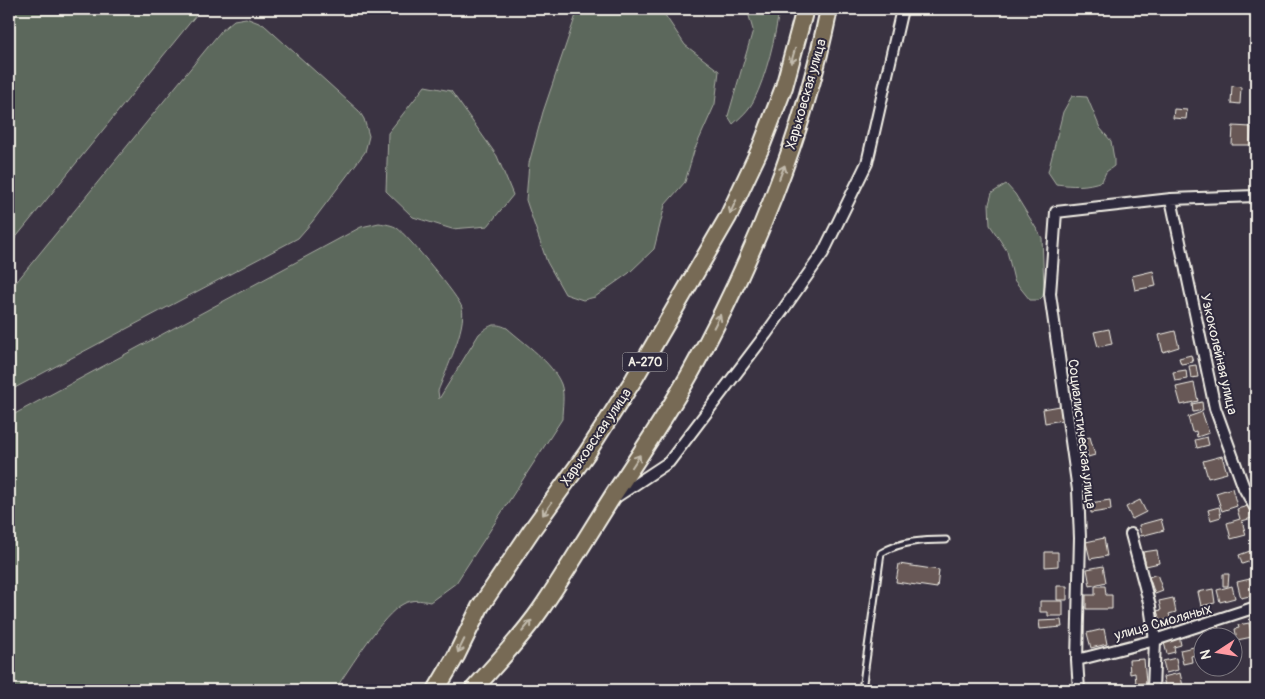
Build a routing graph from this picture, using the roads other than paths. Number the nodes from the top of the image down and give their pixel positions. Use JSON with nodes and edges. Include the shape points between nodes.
{"nodes":[{"id":1,"x":805,"y":9,"type":"edge"},
{"id":2,"x":829,"y":9,"type":"edge"},
{"id":3,"x":902,"y":9,"type":"edge"},
{"id":4,"x":1256,"y":196,"type":"edge"},
{"id":5,"x":1171,"y":199,"type":"junction"},
{"id":6,"x":609,"y":502,"type":"junction"},
{"id":7,"x":1256,"y":507,"type":"edge"},
{"id":8,"x":1131,"y":534,"type":"dead end"},
{"id":9,"x":946,"y":540,"type":"dead end"},
{"id":10,"x":1256,"y":607,"type":"edge"},
{"id":11,"x":1155,"y":640,"type":"junction"},
{"id":12,"x":1077,"y":660,"type":"junction"},
{"id":13,"x":436,"y":690,"type":"edge"},
{"id":14,"x":473,"y":690,"type":"edge"},
{"id":15,"x":862,"y":690,"type":"edge"},
{"id":16,"x":1079,"y":690,"type":"edge"},
{"id":17,"x":1153,"y":690,"type":"edge"}],
"edges":[{"from":1,"to":13,"type":"highway","name":"Харьковская улица","number":"А-270","one_way":true,"via":[[784,87],[761,147],[728,217],[587,453],[480,607]]},
{"from":6,"to":2,"type":"highway","name":"Харьковская улица","number":"А-270","one_way":true,"via":[[690,373],[734,286],[788,157]]},
{"from":3,"to":6,"type":"street","via":[[867,163],[823,253],[669,462]]},
{"from":4,"to":5,"type":"street"},
{"from":5,"to":7,"type":"street","name":"Узкоколейная улица","via":[[1215,408],[1244,488]]},
{"from":5,"to":12,"type":"street","name":"Социалистическая улица","via":[[1056,212],[1050,294],[1078,490]]},
{"from":14,"to":6,"type":"highway","name":"Харьковская улица","number":"А-270","one_way":true,"via":[[540,610]]},
{"from":8,"to":11,"type":"street","via":[[1150,606]]},
{"from":9,"to":15,"type":"lane","via":[[921,540],[893,546],[881,553]]},
{"from":10,"to":11,"type":"street","name":"улица Смоляных"},
{"from":11,"to":12,"type":"street","name":"улица Смоляных"},
{"from":11,"to":17,"type":"street"},
{"from":12,"to":16,"type":"street","name":"Социалистическая улица"}]}
